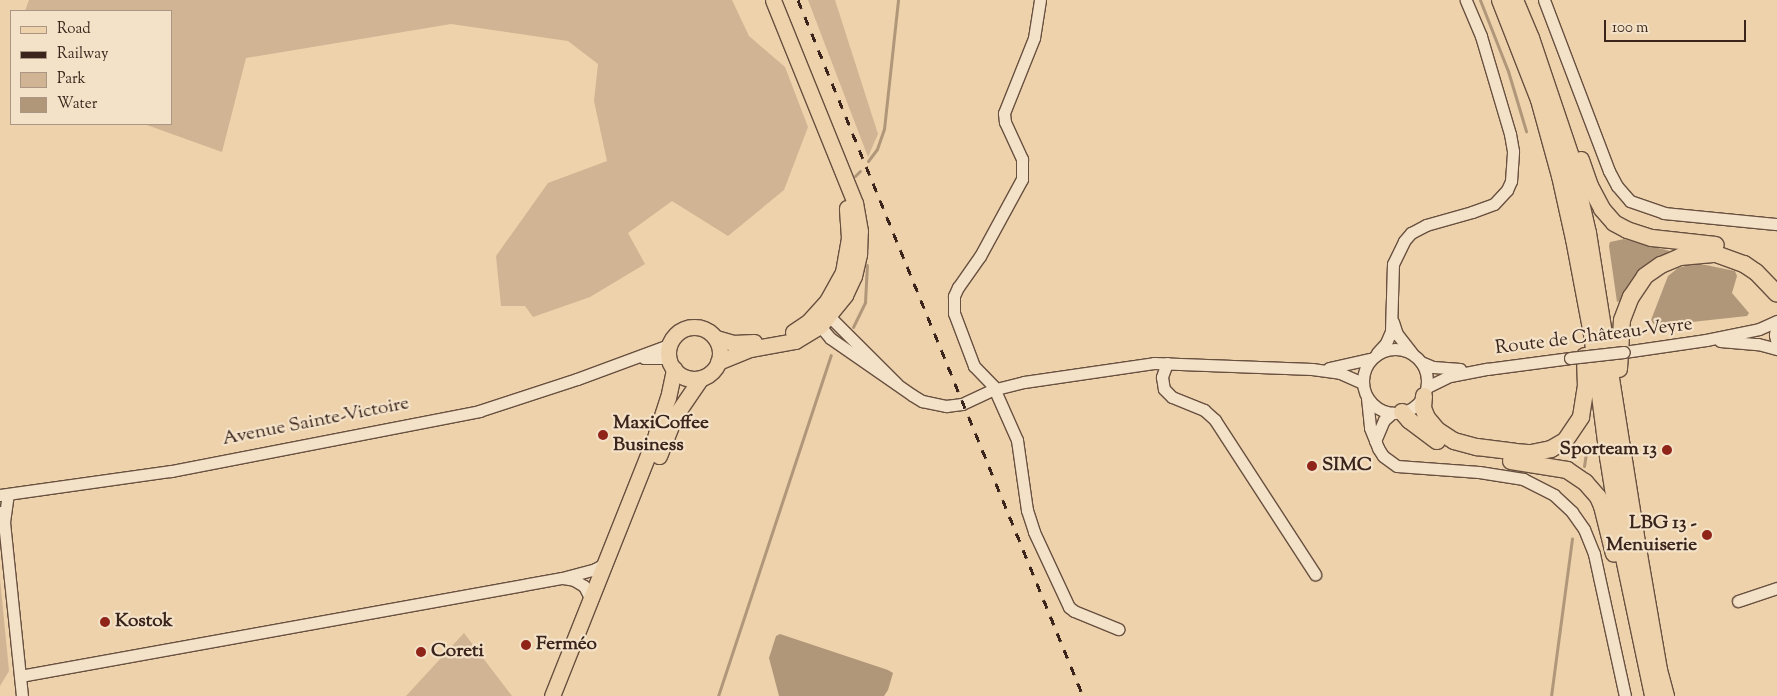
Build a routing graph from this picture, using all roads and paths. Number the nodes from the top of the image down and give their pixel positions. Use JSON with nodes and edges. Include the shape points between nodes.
{"nodes":[{"id":1,"x":764,"y":0,"type":"edge"},
{"id":2,"x":773,"y":0,"type":"edge"},
{"id":3,"x":1040,"y":0,"type":"edge"},
{"id":4,"x":1466,"y":0,"type":"edge"},
{"id":5,"x":1500,"y":0,"type":"edge"},
{"id":6,"x":1515,"y":0,"type":"edge"},
{"id":7,"x":1522,"y":0,"type":"edge"},
{"id":8,"x":1544,"y":0,"type":"edge"},
{"id":9,"x":1539,"y":100,"type":"junction"},
{"id":10,"x":818,"y":113,"type":"junction"},
{"id":11,"x":1777,"y":224,"type":"edge"},
{"id":12,"x":1777,"y":280,"type":"edge"},
{"id":13,"x":1777,"y":294,"type":"edge"},
{"id":14,"x":823,"y":318,"type":"junction"},
{"id":15,"x":1392,"y":318,"type":"junction"},
{"id":16,"x":1777,"y":322,"type":"edge"},
{"id":17,"x":716,"y":338,"type":"junction"},
{"id":18,"x":1706,"y":340,"type":"junction"},
{"id":19,"x":1777,"y":344,"type":"edge"},
{"id":20,"x":1777,"y":349,"type":"edge"},
{"id":21,"x":1374,"y":356,"type":"junction"},
{"id":22,"x":670,"y":357,"type":"junction"},
{"id":23,"x":1418,"y":358,"type":"junction"},
{"id":24,"x":718,"y":362,"type":"junction"},
{"id":25,"x":1168,"y":363,"type":"junction"},
{"id":26,"x":1487,"y":368,"type":"junction"},
{"id":27,"x":1312,"y":369,"type":"junction"},
{"id":28,"x":701,"y":378,"type":"junction"},
{"id":29,"x":1362,"y":383,"type":"junction"},
{"id":30,"x":995,"y":389,"type":"junction"},
{"id":31,"x":1425,"y":391,"type":"junction"},
{"id":32,"x":1367,"y":398,"type":"junction"},
{"id":33,"x":1397,"y":413,"type":"junction"},
{"id":34,"x":1375,"y":441,"type":"junction"},
{"id":35,"x":4,"y":494,"type":"edge"},
{"id":36,"x":2,"y":515,"type":"edge"},
{"id":37,"x":1639,"y":554,"type":"junction"},
{"id":38,"x":606,"y":562,"type":"junction"},
{"id":39,"x":1315,"y":574,"type":"dead end"},
{"id":40,"x":562,"y":578,"type":"junction"},
{"id":41,"x":1777,"y":588,"type":"edge"},
{"id":42,"x":591,"y":600,"type":"junction"},
{"id":43,"x":1738,"y":601,"type":"dead end"},
{"id":44,"x":1118,"y":629,"type":"dead end"},
{"id":45,"x":20,"y":676,"type":"junction"},
{"id":46,"x":22,"y":696,"type":"edge"},
{"id":47,"x":552,"y":696,"type":"edge"},
{"id":48,"x":562,"y":696,"type":"edge"},
{"id":49,"x":1625,"y":696,"type":"edge"},
{"id":50,"x":1647,"y":696,"type":"edge"},
{"id":51,"x":1653,"y":696,"type":"edge"},
{"id":52,"x":1666,"y":696,"type":"edge"}],
"edges":[{"from":1,"to":10,"type":"main road"},
{"from":2,"to":10,"type":"main road"},
{"from":3,"to":30,"type":"street","via":[[1032,44],[1004,114],[1022,159],[1022,179],[980,256],[958,287],[953,302],[974,366]]},
{"from":4,"to":15,"type":"street","via":[[1481,36],[1510,134],[1513,151],[1511,181],[1494,204],[1426,225],[1404,241],[1393,264]]},
{"from":5,"to":9,"type":"highway"},
{"from":6,"to":37,"type":"highway","via":[[1570,154],[1588,233]]},
{"from":7,"to":12,"type":"highway","via":[[1590,186],[1614,223],[1652,238],[1738,250]]},
{"from":8,"to":11,"type":"street","via":[[1609,171],[1630,202],[1664,213]]},
{"from":9,"to":31,"type":"highway","via":[[1566,225],[1583,339],[1586,387],[1581,417],[1565,441],[1551,449],[1531,453],[1477,447],[1454,441],[1432,426],[1424,408]]},
{"from":9,"to":51,"type":"highway","via":[[1574,238],[1592,334],[1624,558]]},
{"from":10,"to":14,"type":"main road","via":[[836,156],[850,238],[843,272],[827,301]]},
{"from":13,"to":37,"type":"highway","via":[[1744,264],[1732,258],[1706,254],[1680,257],[1661,265],[1645,276],[1631,297],[1622,320],[1619,372]]},
{"from":14,"to":17,"type":"main road","via":[[775,338],[733,343]]},
{"from":14,"to":24,"type":"main road","via":[[805,337],[750,349]]},
{"from":14,"to":30,"type":"street","via":[[897,384],[922,401],[946,406],[962,404]]},
{"from":15,"to":21,"type":"street","via":[[1389,338]]},
{"from":15,"to":23,"type":"street","via":[[1397,334]]},
{"from":16,"to":18,"type":"street","name":"Route de Château-Veyre"},
{"from":16,"to":19,"type":"street"},
{"from":17,"to":22,"type":"main road","via":[[702,328],[689,327],[676,333]]},
{"from":17,"to":24,"type":"main road"},
{"from":18,"to":20,"type":"street","name":"Route de Château-Veyre","via":[[1758,344]]},
{"from":18,"to":26,"type":"street","name":"Route de Château-Veyre","bridge":true},
{"from":21,"to":23,"type":"street","via":[[1398,348]]},
{"from":21,"to":27,"type":"street","via":[[1341,366]]},
{"from":21,"to":29,"type":"street","via":[[1367,364]]},
{"from":22,"to":28,"type":"main road","via":[[686,378]]},
{"from":22,"to":35,"type":"street","name":"Avenue Sainte-Victoire","via":[[632,359],[479,411],[172,472]]},
{"from":22,"to":38,"type":"main road","via":[[668,398]]},
{"from":23,"to":26,"type":"street","name":"Route de Château-Veyre","via":[[1433,367]]},
{"from":23,"to":31,"type":"street","via":[[1427,380]]},
{"from":24,"to":28,"type":"main road","via":[[708,375]]},
{"from":25,"to":27,"type":"street"},
{"from":25,"to":30,"type":"street","via":[[1054,376]]},
{"from":25,"to":39,"type":"street","via":[[1162,377],[1164,389],[1172,397],[1204,410],[1215,420]]},
{"from":26,"to":31,"type":"street","name":"Route de Château-Veyre","via":[[1450,376]]},
{"from":27,"to":29,"type":"street","via":[[1340,373]]},
{"from":28,"to":48,"type":"main road","via":[[675,416]]},
{"from":29,"to":32,"type":"street"},
{"from":30,"to":44,"type":"street","via":[[1018,445],[1027,510],[1034,532],[1069,607]]},
{"from":31,"to":33,"type":"street","via":[[1410,409]]},
{"from":32,"to":33,"type":"street","via":[[1379,409]]},
{"from":32,"to":34,"type":"street"},
{"from":33,"to":34,"type":"street","via":[[1384,420]]},
{"from":33,"to":50,"type":"highway","via":[[1453,449],[1482,457],[1567,470],[1592,489],[1602,506]]},
{"from":34,"to":49,"type":"street","via":[[1383,456],[1397,466],[1523,479],[1545,489],[1567,506],[1584,529],[1594,554]]},
{"from":35,"to":36,"type":"street"},
{"from":36,"to":45,"type":"street"},
{"from":37,"to":52,"type":"highway"},
{"from":38,"to":40,"type":"street","via":[[595,570]]},
{"from":38,"to":42,"type":"main road"},
{"from":40,"to":42,"type":"street","via":[[581,583]]},
{"from":40,"to":45,"type":"street"},
{"from":41,"to":43,"type":"street"},
{"from":42,"to":47,"type":"main road"},
{"from":45,"to":46,"type":"street"}]}
